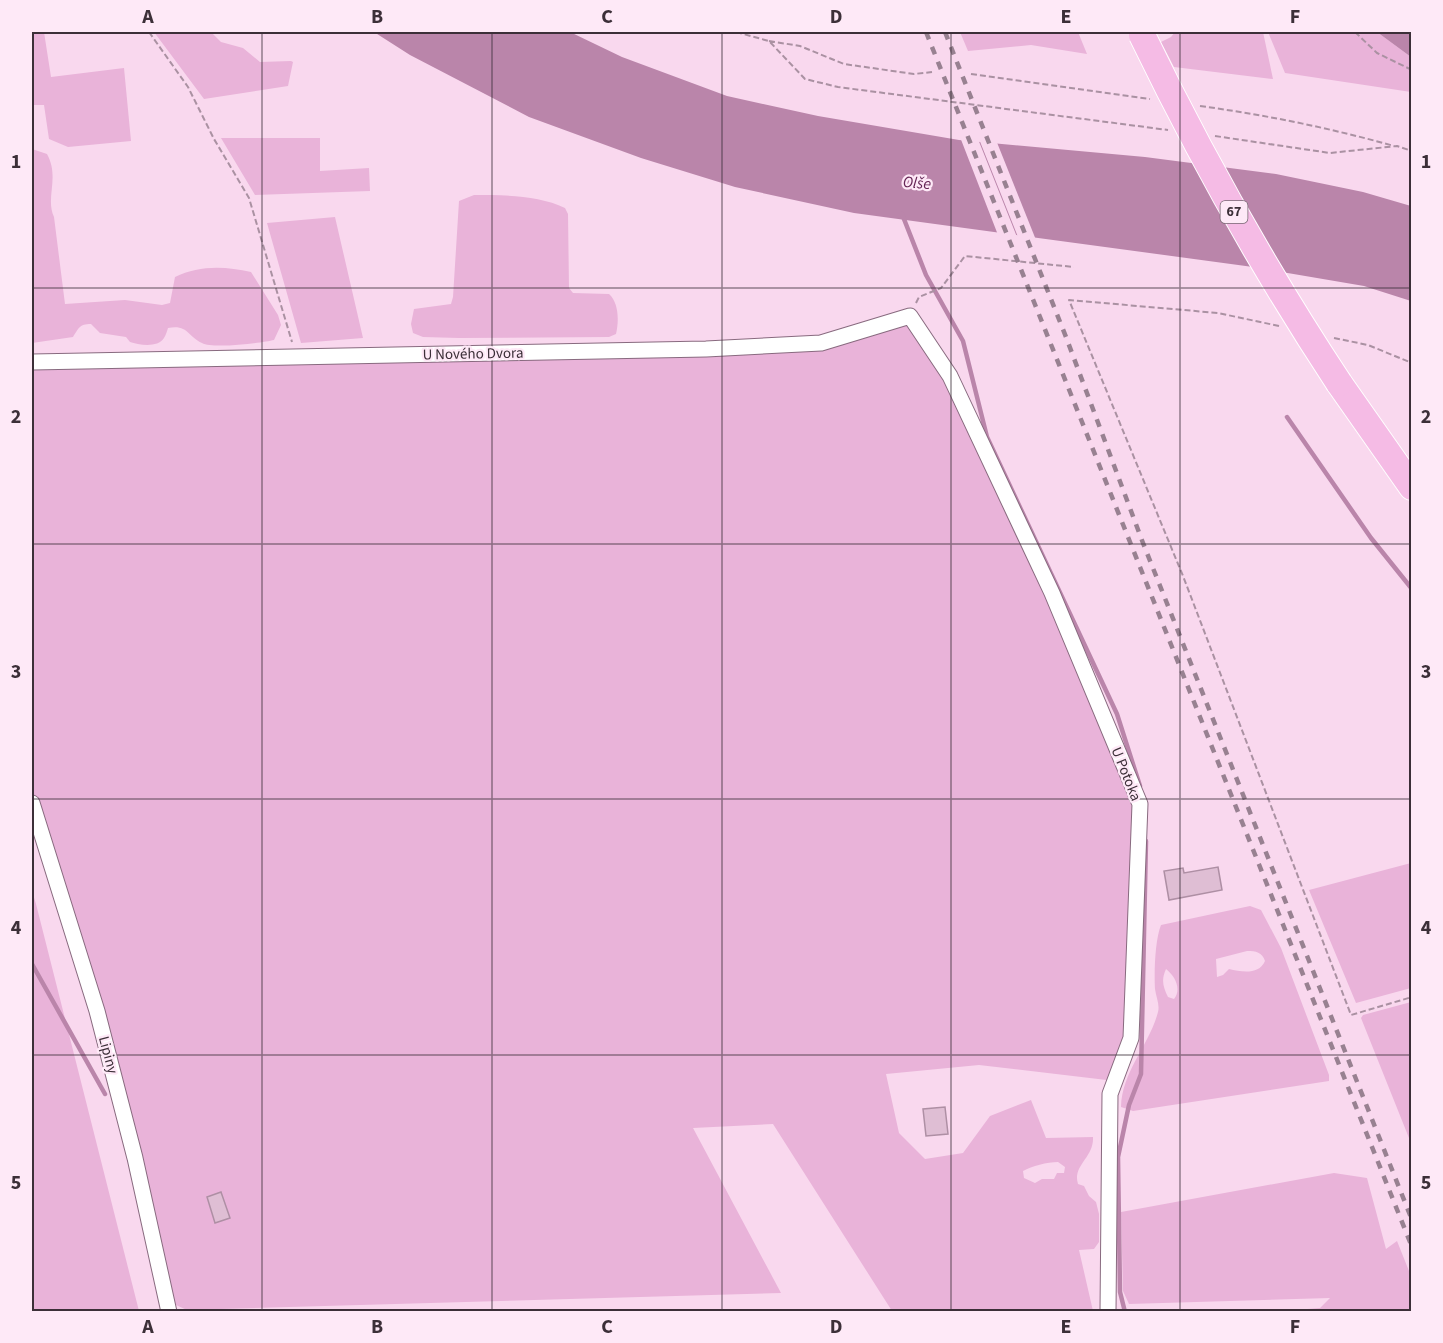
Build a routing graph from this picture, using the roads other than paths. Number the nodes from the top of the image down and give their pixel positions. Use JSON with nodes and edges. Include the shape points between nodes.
{"nodes":[{"id":1,"x":1141,"y":33,"type":"edge"},
{"id":2,"x":910,"y":316,"type":"joint"},
{"id":3,"x":32,"y":362,"type":"edge"},
{"id":4,"x":1412,"y":487,"type":"edge"},
{"id":5,"x":32,"y":803,"type":"edge"},
{"id":6,"x":169,"y":1311,"type":"edge"},
{"id":7,"x":1108,"y":1311,"type":"edge"}],
"edges":[{"from":1,"to":4,"type":"main road","number":"67","bridge":true,"via":[[1186,125],[1272,279]]},
{"from":2,"to":3,"type":"street","name":"U Nového Dvora","via":[[821,343],[706,349]]},
{"from":2,"to":7,"type":"street","name":"U Potoka","via":[[950,376],[1052,593],[1140,804],[1131,1038],[1110,1094]]},
{"from":5,"to":6,"type":"street","name":"Lipiny","via":[[97,1011]]}]}
